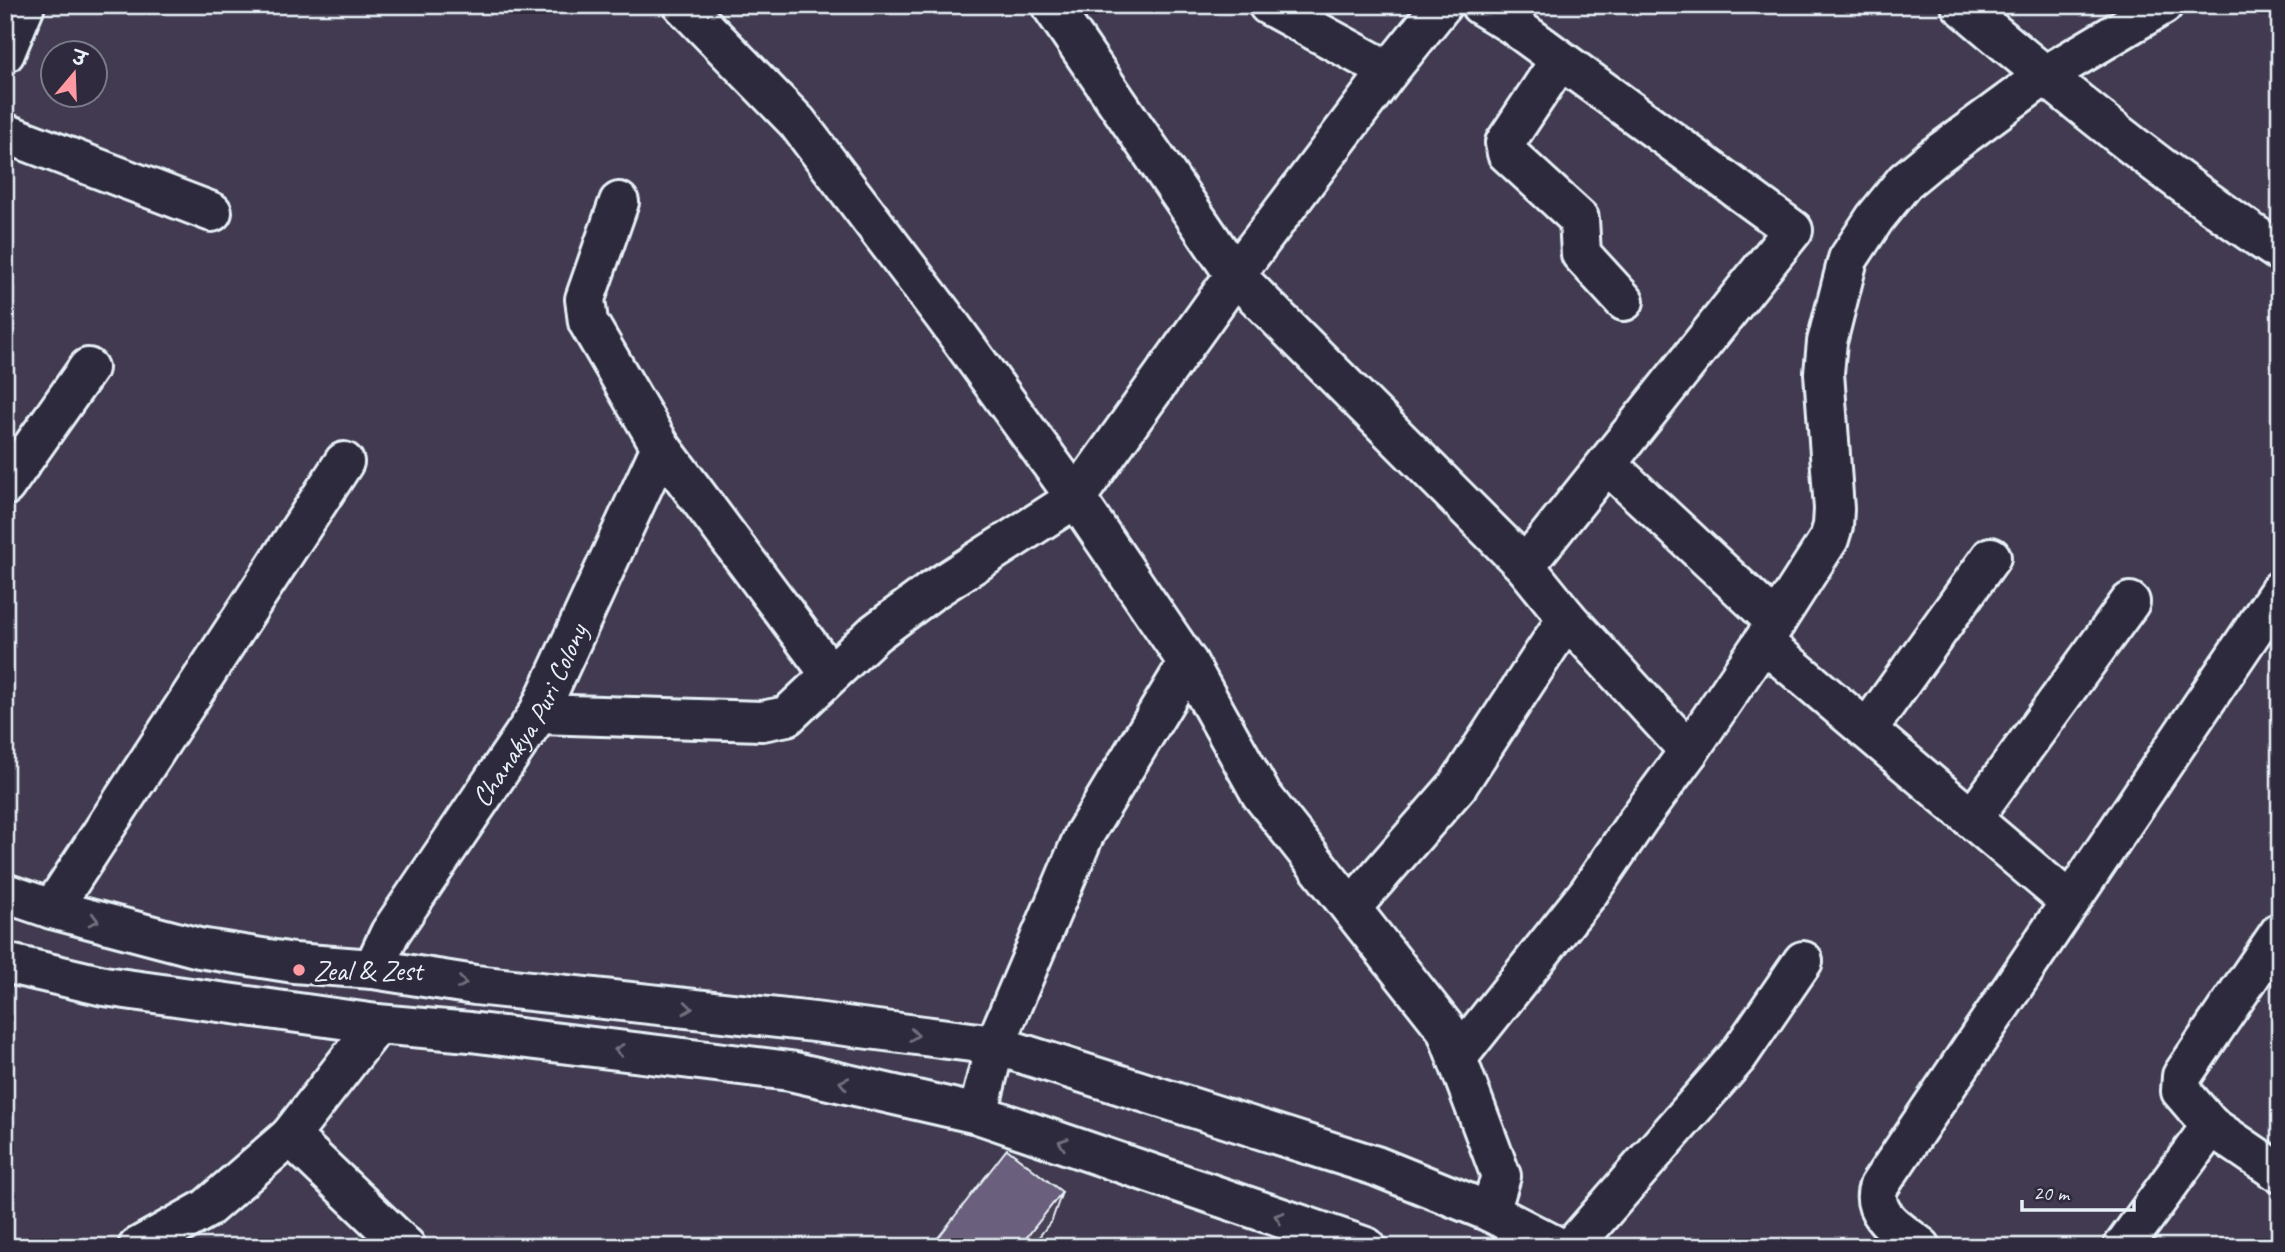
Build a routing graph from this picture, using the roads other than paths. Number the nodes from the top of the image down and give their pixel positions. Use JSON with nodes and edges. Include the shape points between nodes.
{"nodes":[{"id":1,"x":25,"y":5,"type":"edge"},
{"id":2,"x":683,"y":5,"type":"edge"},
{"id":3,"x":1051,"y":5,"type":"edge"},
{"id":4,"x":1268,"y":5,"type":"edge"},
{"id":5,"x":1442,"y":5,"type":"edge"},
{"id":6,"x":1480,"y":5,"type":"edge"},
{"id":7,"x":1961,"y":5,"type":"edge"},
{"id":8,"x":2163,"y":5,"type":"edge"},
{"id":9,"x":1520,"y":15,"type":"edge"},
{"id":10,"x":5,"y":54,"type":"edge"},
{"id":11,"x":1560,"y":60,"type":"junction"},
{"id":12,"x":1389,"y":71,"type":"junction"},
{"id":13,"x":2044,"y":76,"type":"junction"},
{"id":14,"x":5,"y":132,"type":"edge"},
{"id":15,"x":619,"y":202,"type":"dead end"},
{"id":16,"x":212,"y":212,"type":"dead end"},
{"id":17,"x":2280,"y":251,"type":"edge"},
{"id":18,"x":1235,"y":275,"type":"junction"},
{"id":19,"x":1624,"y":301,"type":"dead end"},
{"id":20,"x":88,"y":368,"type":"dead end"},
{"id":21,"x":661,"y":447,"type":"junction"},
{"id":22,"x":344,"y":462,"type":"dead end"},
{"id":23,"x":1607,"y":464,"type":"junction"},
{"id":24,"x":5,"y":486,"type":"edge"},
{"id":25,"x":1076,"y":498,"type":"junction"},
{"id":26,"x":1991,"y":557,"type":"dead end"},
{"id":27,"x":1525,"y":566,"type":"junction"},
{"id":28,"x":2280,"y":590,"type":"edge"},
{"id":29,"x":2130,"y":602,"type":"dead end"},
{"id":30,"x":1567,"y":618,"type":"junction"},
{"id":31,"x":1770,"y":632,"type":"junction"},
{"id":32,"x":1188,"y":663,"type":"junction"},
{"id":33,"x":830,"y":674,"type":"junction"},
{"id":34,"x":538,"y":714,"type":"junction"},
{"id":35,"x":1867,"y":730,"type":"junction"},
{"id":36,"x":1689,"y":751,"type":"junction"},
{"id":37,"x":1972,"y":818,"type":"junction"},
{"id":38,"x":5,"y":893,"type":"edge"},
{"id":39,"x":2070,"y":902,"type":"junction"},
{"id":40,"x":1351,"y":908,"type":"junction"},
{"id":41,"x":52,"y":909,"type":"junction"},
{"id":42,"x":2280,"y":932,"type":"edge"},
{"id":43,"x":1803,"y":961,"type":"dead end"},
{"id":44,"x":5,"y":963,"type":"edge"},
{"id":45,"x":373,"y":969,"type":"junction"},
{"id":46,"x":377,"y":1024,"type":"junction"},
{"id":47,"x":995,"y":1045,"type":"junction"},
{"id":48,"x":1457,"y":1058,"type":"junction"},
{"id":49,"x":978,"y":1114,"type":"junction"},
{"id":50,"x":2211,"y":1126,"type":"junction"},
{"id":51,"x":289,"y":1136,"type":"junction"},
{"id":52,"x":2280,"y":1173,"type":"edge"},
{"id":53,"x":1490,"y":1212,"type":"junction"},
{"id":54,"x":138,"y":1247,"type":"edge"},
{"id":55,"x":406,"y":1247,"type":"edge"},
{"id":56,"x":1366,"y":1247,"type":"edge"},
{"id":57,"x":1558,"y":1247,"type":"edge"},
{"id":58,"x":1572,"y":1247,"type":"edge"},
{"id":59,"x":1921,"y":1247,"type":"edge"},
{"id":60,"x":2123,"y":1247,"type":"edge"}],
"edges":[{"from":1,"to":10,"type":"street"},
{"from":2,"to":25,"type":"street","via":[[797,122]]},
{"from":3,"to":18,"type":"street"},
{"from":4,"to":12,"type":"street"},
{"from":5,"to":12,"type":"street"},
{"from":6,"to":9,"type":"street"},
{"from":7,"to":13,"type":"street"},
{"from":8,"to":13,"type":"street"},
{"from":9,"to":11,"type":"street"},
{"from":11,"to":19,"type":"street","via":[[1504,148],[1579,219],[1581,254]]},
{"from":11,"to":23,"type":"street","via":[[1793,229]]},
{"from":12,"to":18,"type":"street"},
{"from":13,"to":17,"type":"street"},
{"from":13,"to":31,"type":"street","via":[[1905,181],[1847,259],[1824,373],[1833,526]]},
{"from":14,"to":16,"type":"street"},
{"from":15,"to":21,"type":"street","via":[[585,299],[588,322]]},
{"from":18,"to":25,"type":"street"},
{"from":18,"to":27,"type":"street"},
{"from":20,"to":24,"type":"street"},
{"from":21,"to":33,"type":"street"},
{"from":21,"to":34,"type":"street","name":"Chanakya Puri Colony"},
{"from":22,"to":41,"type":"street"},
{"from":23,"to":27,"type":"street"},
{"from":23,"to":31,"type":"street"},
{"from":25,"to":32,"type":"street"},
{"from":25,"to":33,"type":"street","via":[[930,592],[875,632]]},
{"from":26,"to":35,"type":"street"},
{"from":27,"to":30,"type":"street"},
{"from":28,"to":39,"type":"street"},
{"from":29,"to":37,"type":"street"},
{"from":30,"to":36,"type":"street"},
{"from":30,"to":40,"type":"street","via":[[1458,785]]},
{"from":31,"to":35,"type":"street"},
{"from":31,"to":36,"type":"street"},
{"from":32,"to":40,"type":"street","via":[[1261,794]]},
{"from":32,"to":47,"type":"street","via":[[1084,835]]},
{"from":33,"to":34,"type":"street","via":[[787,716],[762,721]]},
{"from":34,"to":45,"type":"street","name":"Chanakya Puri Colony","via":[[390,933]]},
{"from":35,"to":37,"type":"street"},
{"from":36,"to":48,"type":"street","via":[[1589,892]]},
{"from":37,"to":39,"type":"street"},
{"from":38,"to":41,"type":"street"},
{"from":39,"to":59,"type":"street","via":[[1875,1195],[1887,1220]]},
{"from":40,"to":48,"type":"street","via":[[1446,1029]]},
{"from":41,"to":45,"type":"street","one_way":true,"via":[[199,948],[293,963]]},
{"from":42,"to":50,"type":"street","via":[[2182,1076],[2181,1091]]},
{"from":43,"to":58,"type":"street","via":[[1738,1056]]},
{"from":44,"to":46,"type":"street","via":[[103,986]]},
{"from":45,"to":47,"type":"street","one_way":true,"via":[[475,985]]},
{"from":49,"to":46,"type":"street","one_way":true,"via":[[790,1071]]},
{"from":46,"to":51,"type":"street"},
{"from":47,"to":49,"type":"street"},
{"from":47,"to":53,"type":"street","via":[[1376,1166]]},
{"from":48,"to":53,"type":"street","via":[[1501,1176]]},
{"from":56,"to":49,"type":"street","one_way":true},
{"from":50,"to":52,"type":"street"},
{"from":50,"to":60,"type":"street"},
{"from":51,"to":54,"type":"street","via":[[206,1209]]},
{"from":51,"to":55,"type":"street"},
{"from":53,"to":57,"type":"street"}]}
